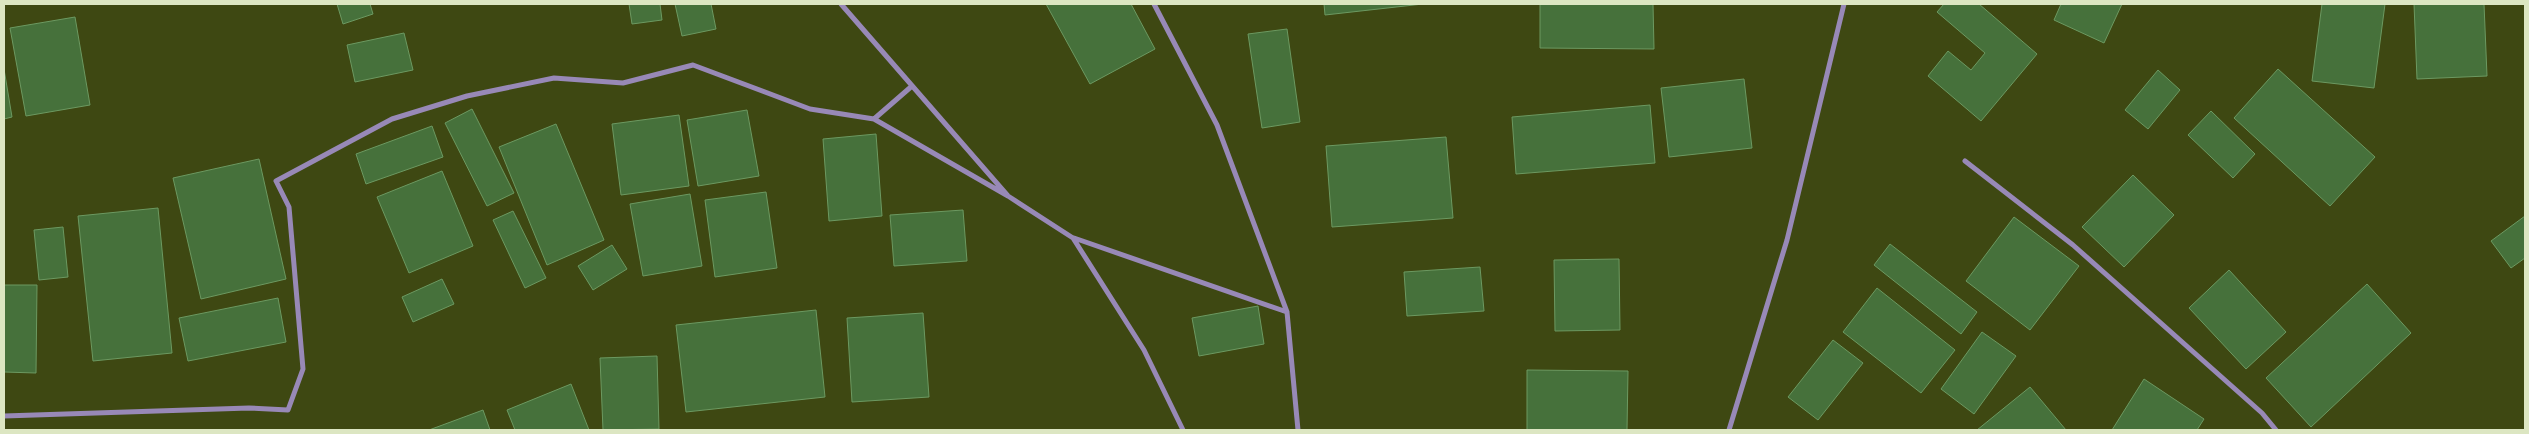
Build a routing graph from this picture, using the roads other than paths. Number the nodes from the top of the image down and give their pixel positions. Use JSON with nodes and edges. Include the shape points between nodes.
{"nodes":[{"id":1,"x":841,"y":4,"type":"edge"},
{"id":2,"x":1154,"y":4,"type":"edge"},
{"id":3,"x":1844,"y":4,"type":"edge"},
{"id":4,"x":912,"y":86,"type":"junction"},
{"id":5,"x":874,"y":119,"type":"junction"},
{"id":6,"x":1965,"y":160,"type":"dead end"},
{"id":7,"x":1008,"y":196,"type":"junction"},
{"id":8,"x":1073,"y":238,"type":"junction"},
{"id":9,"x":1286,"y":312,"type":"junction"},
{"id":10,"x":4,"y":416,"type":"edge"},
{"id":11,"x":1183,"y":430,"type":"edge"},
{"id":12,"x":1298,"y":430,"type":"edge"},
{"id":13,"x":1729,"y":430,"type":"edge"},
{"id":14,"x":2276,"y":430,"type":"edge"}],
"edges":[{"from":1,"to":4,"type":"street"},
{"from":2,"to":9,"type":"street","via":[[1217,125]]},
{"from":3,"to":13,"type":"street","via":[[1787,240]]},
{"from":4,"to":5,"type":"street"},
{"from":4,"to":7,"type":"street"},
{"from":5,"to":7,"type":"street"},
{"from":5,"to":10,"type":"street","via":[[810,109],[693,65],[623,83],[554,78],[467,96],[392,119],[276,181],[289,207],[303,369],[288,410],[249,408]]},
{"from":6,"to":14,"type":"street","via":[[2073,246],[2262,413]]},
{"from":7,"to":8,"type":"street"},
{"from":8,"to":9,"type":"street"},
{"from":8,"to":11,"type":"street","via":[[1144,350]]},
{"from":9,"to":12,"type":"street"}]}
